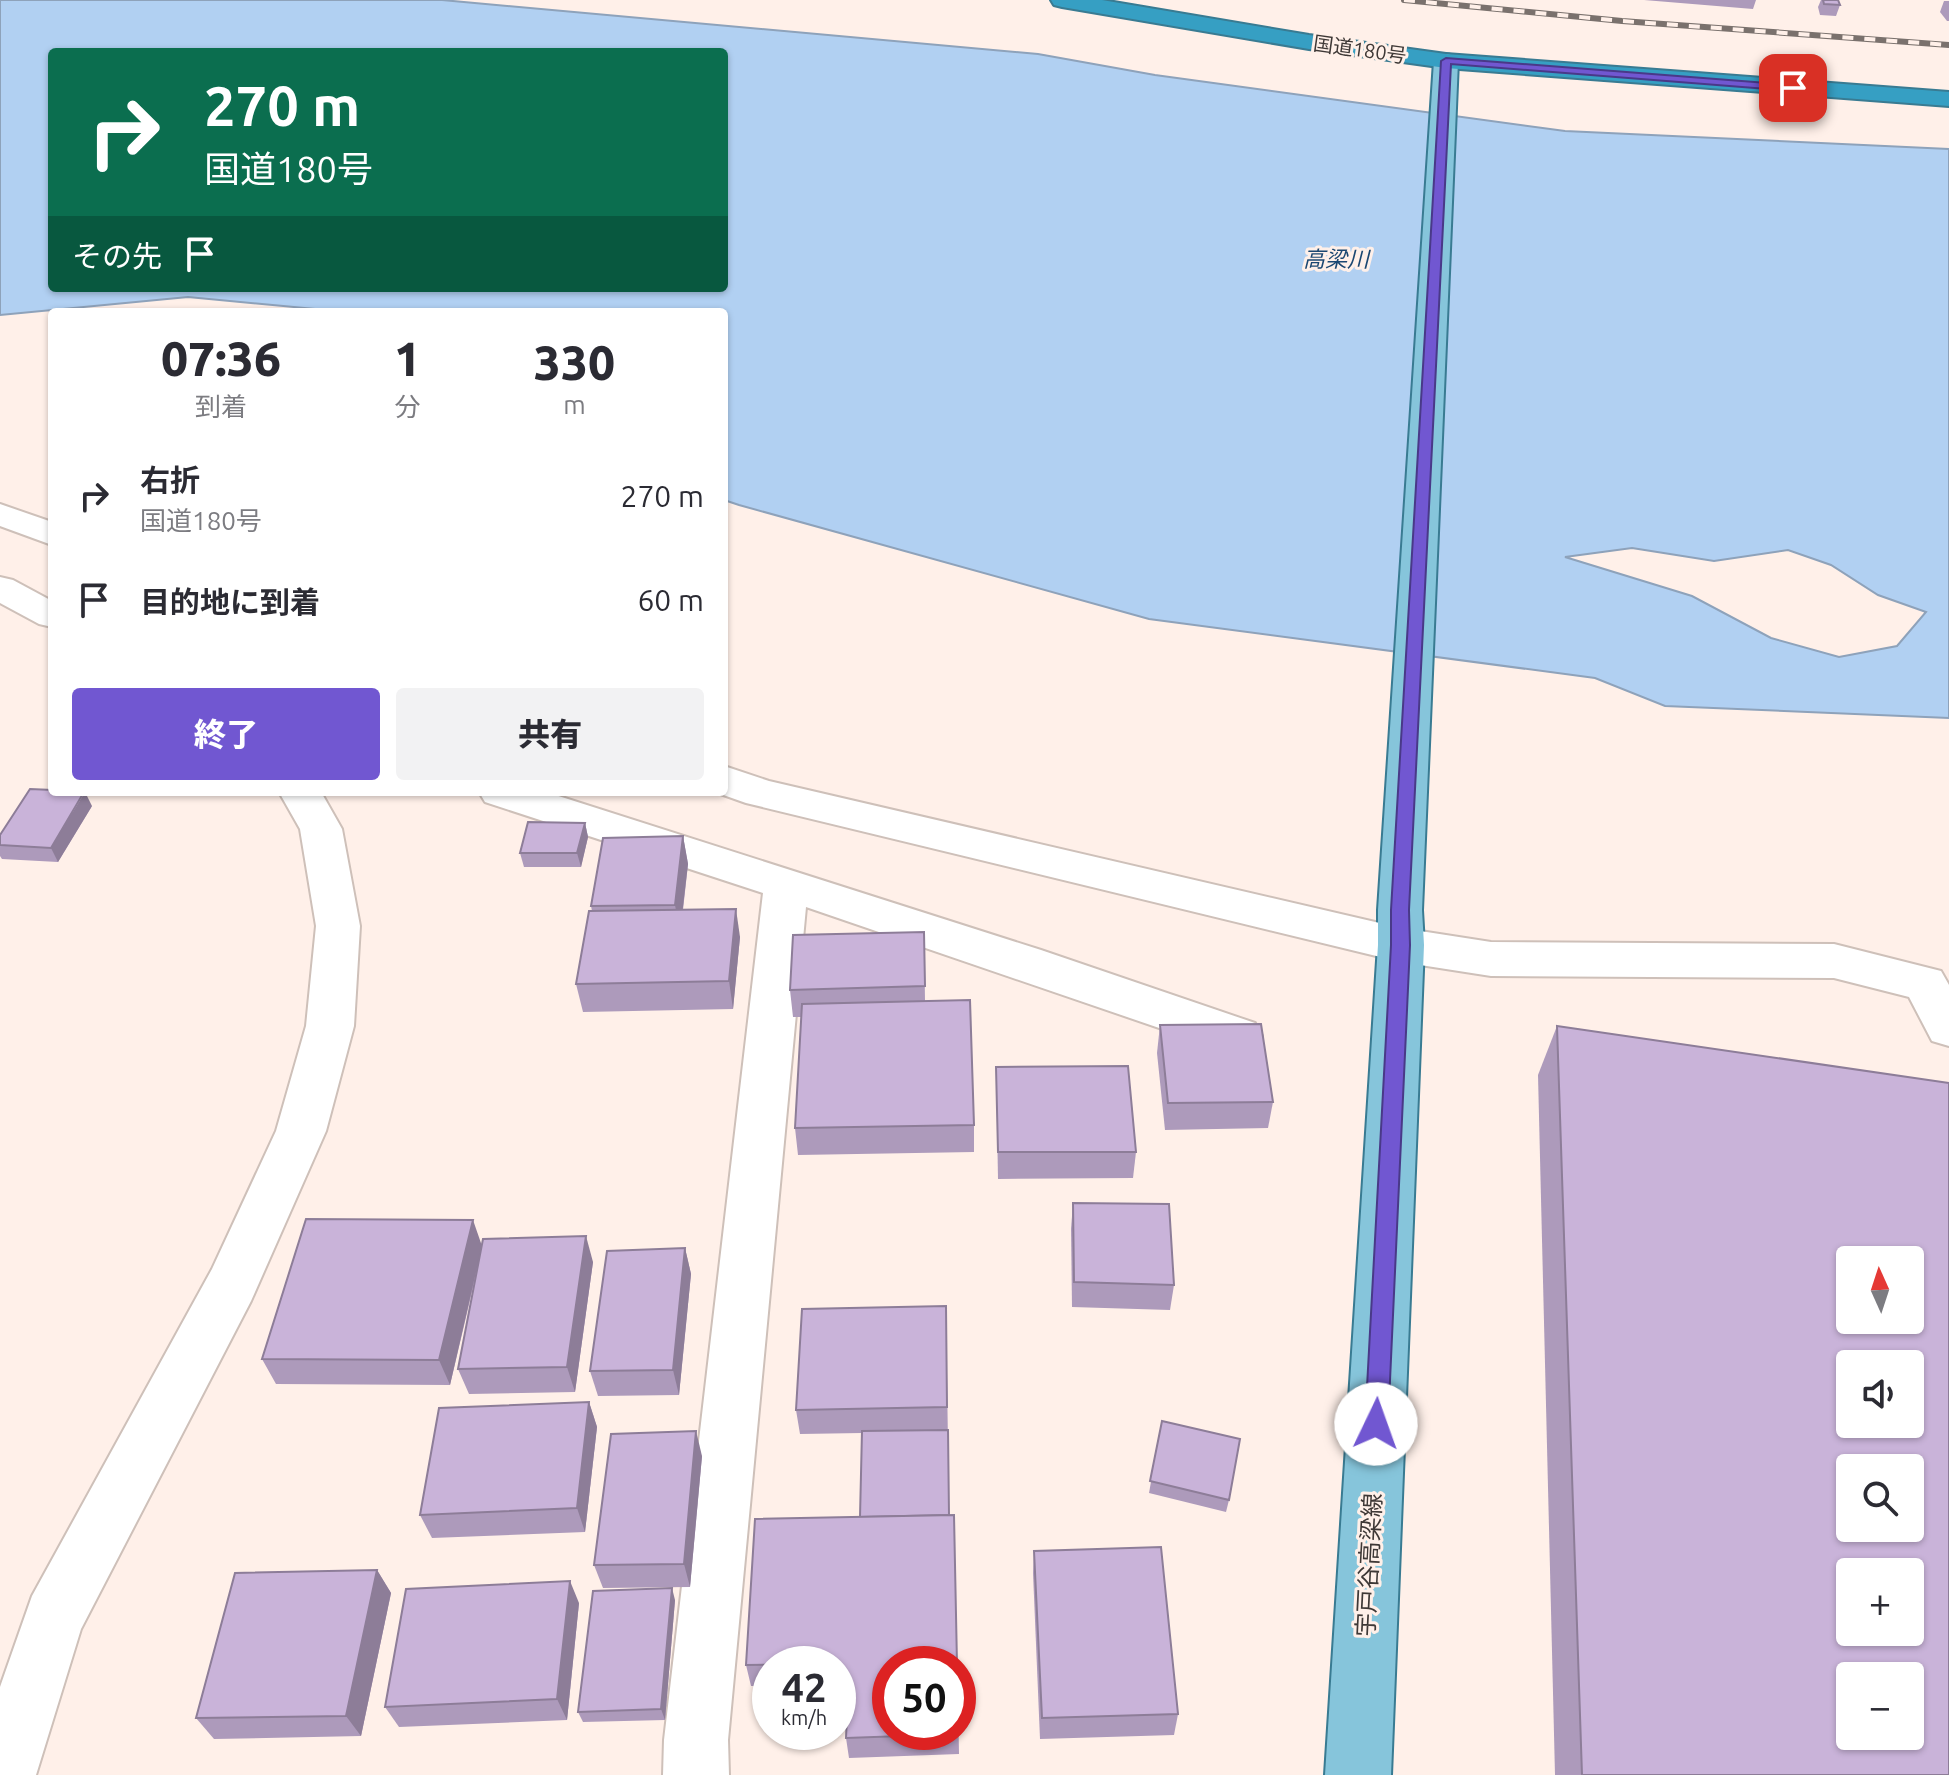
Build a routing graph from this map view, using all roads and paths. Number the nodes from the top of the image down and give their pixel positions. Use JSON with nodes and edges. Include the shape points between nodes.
{"nodes":[{"id":1,"x":1062,"y":0,"type":"edge"},
{"id":2,"x":1445,"y":69,"type":"junction"},
{"id":3,"x":1949,"y":99,"type":"edge"},
{"id":4,"x":0,"y":514,"type":"edge"},
{"id":5,"x":48,"y":532,"type":"edge"},
{"id":6,"x":0,"y":588,"type":"edge"},
{"id":7,"x":48,"y":614,"type":"edge"},
{"id":8,"x":728,"y":781,"type":"edge"},
{"id":9,"x":302,"y":796,"type":"edge"},
{"id":10,"x":512,"y":796,"type":"edge"},
{"id":11,"x":786,"y":885,"type":"junction"},
{"id":12,"x":1400,"y":927,"type":"junction"},
{"id":13,"x":1949,"y":1028,"type":"edge"},
{"id":14,"x":1238,"y":1036,"type":"edge"},
{"id":15,"x":3,"y":1775,"type":"edge"},
{"id":16,"x":696,"y":1775,"type":"edge"},
{"id":17,"x":1358,"y":1775,"type":"edge"}],
"edges":[{"from":1,"to":2,"type":"highway","name":"国道180号"},
{"from":2,"to":3,"type":"highway","name":"国道180号"},
{"from":2,"to":12,"type":"main road","name":"宇戸谷高梁線"},
{"from":4,"to":5,"type":"street"},
{"from":6,"to":7,"type":"street"},
{"from":8,"to":12,"type":"street","via":[[761,793]]},
{"from":9,"to":15,"type":"street","via":[[321,829],[338,926],[330,1026],[301,1131],[232,1284],[54,1618]]},
{"from":10,"to":11,"type":"street"},
{"from":11,"to":14,"type":"street"},
{"from":11,"to":16,"type":"street"},
{"from":12,"to":13,"type":"street","via":[[1491,959],[1834,961],[1925,983]]},
{"from":12,"to":17,"type":"main road","name":"宇戸谷高梁線"}]}
